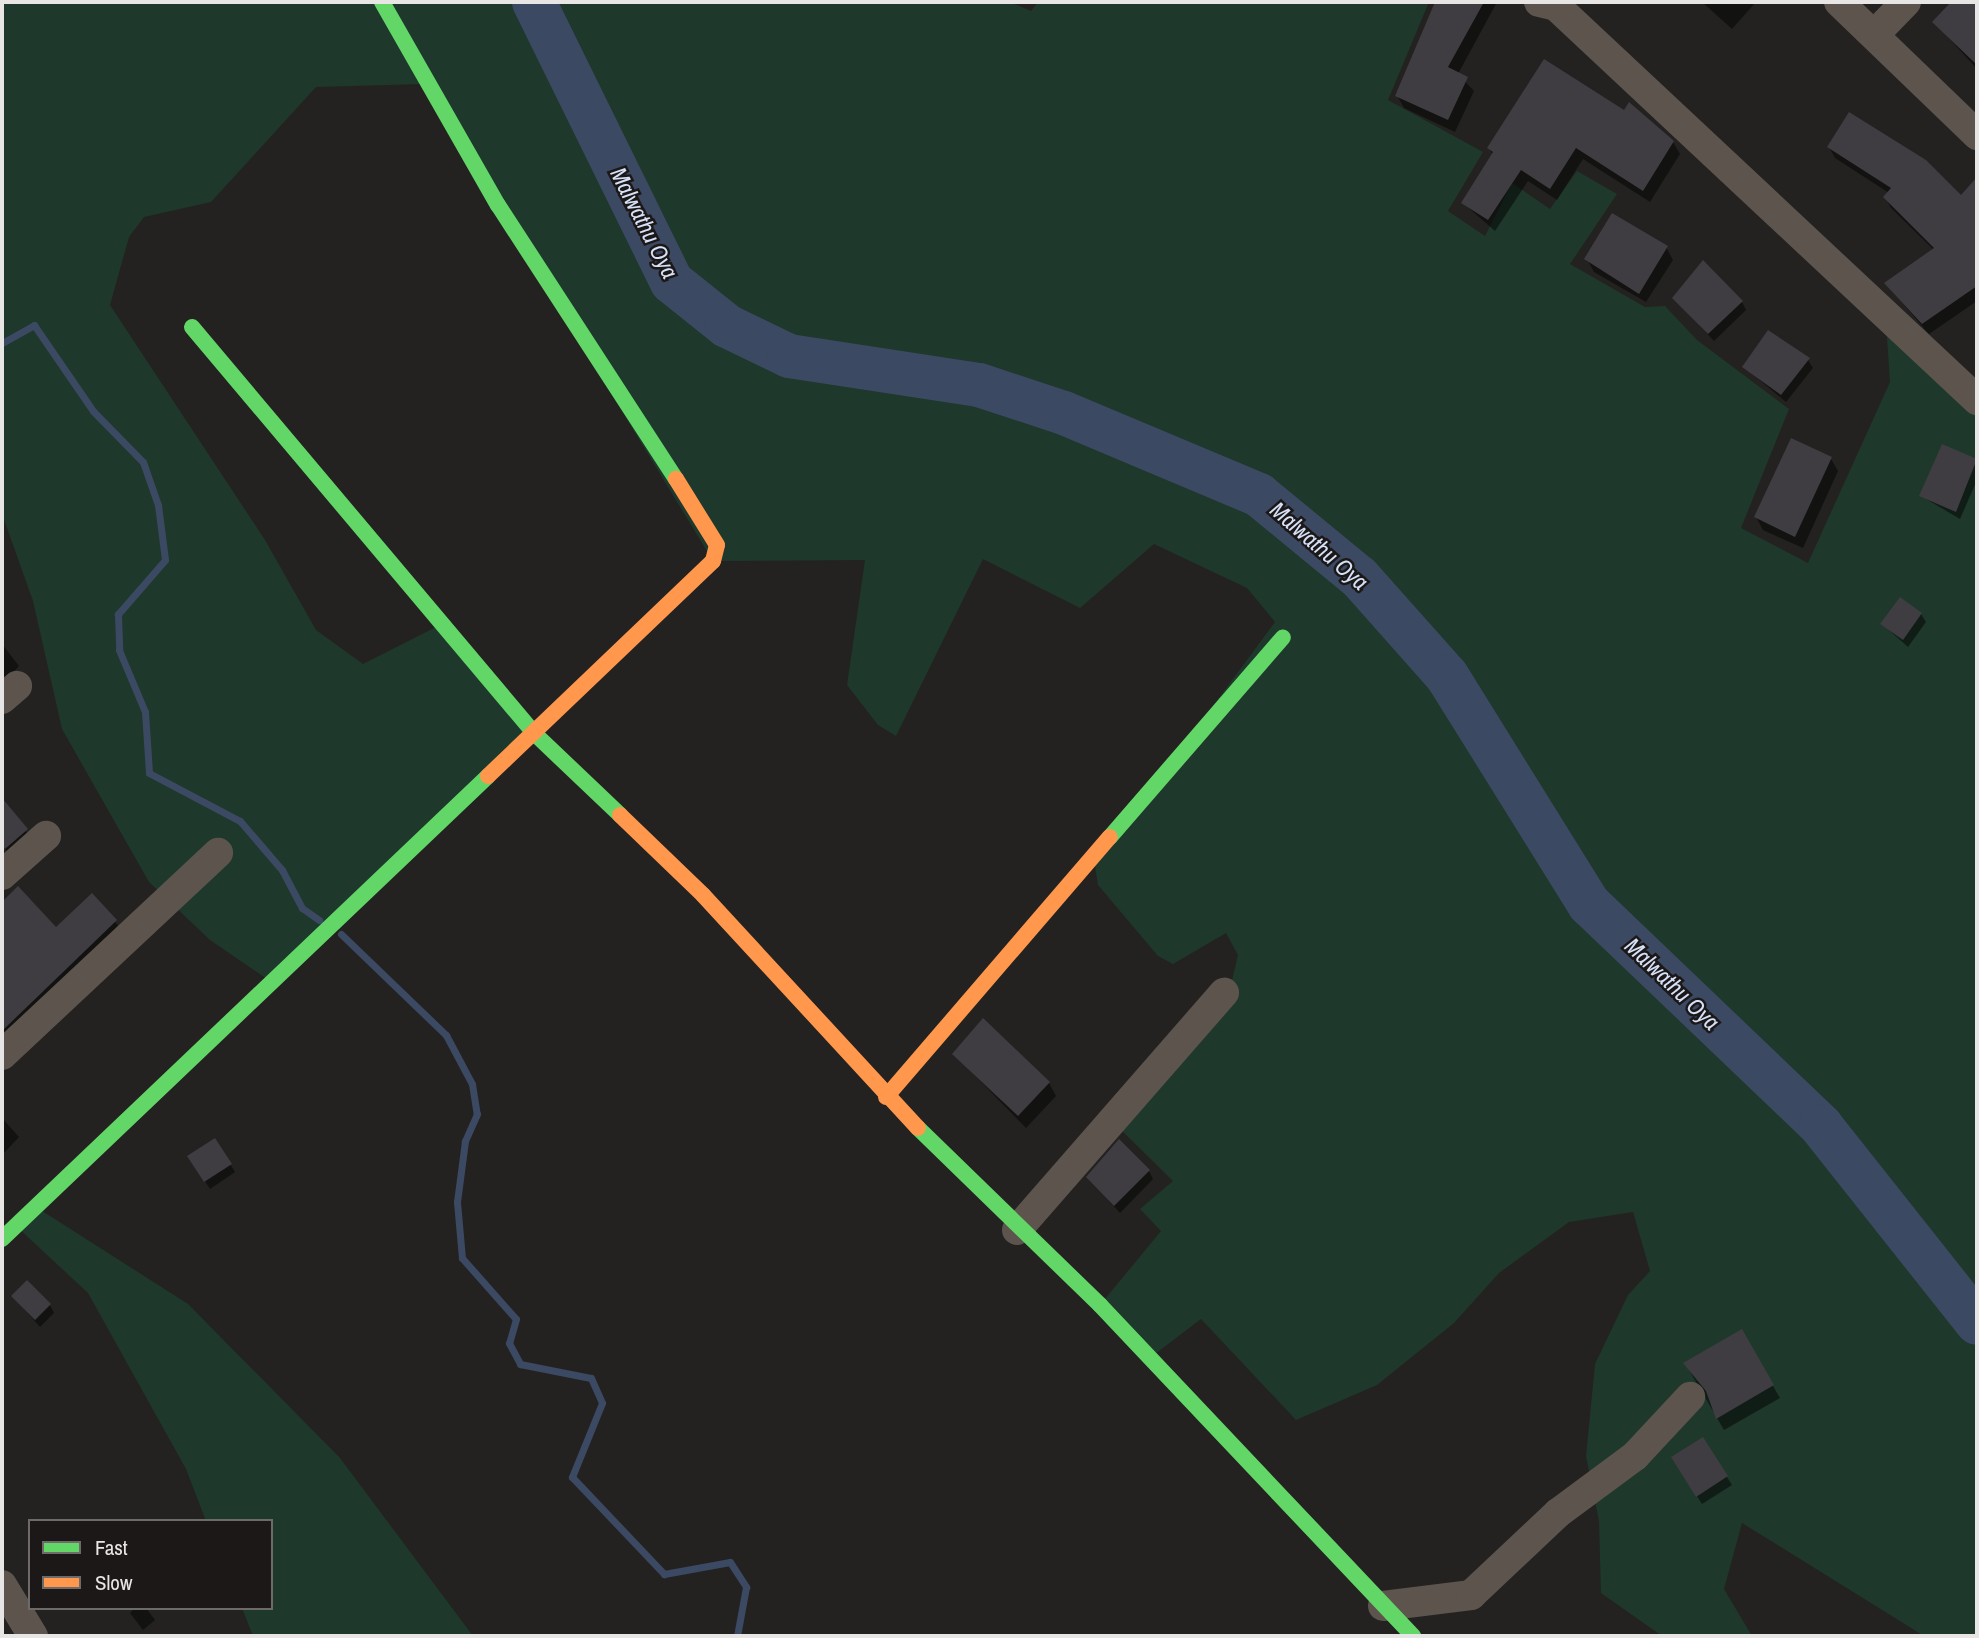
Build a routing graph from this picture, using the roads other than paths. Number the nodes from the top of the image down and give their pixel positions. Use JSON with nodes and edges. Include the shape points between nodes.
{"nodes":[{"id":1,"x":383,"y":2,"type":"edge"},
{"id":2,"x":1539,"y":2,"type":"edge"},
{"id":3,"x":1839,"y":2,"type":"edge"},
{"id":4,"x":1906,"y":2,"type":"edge"},
{"id":5,"x":1874,"y":35,"type":"junction"},
{"id":6,"x":1977,"y":135,"type":"edge"},
{"id":7,"x":192,"y":327,"type":"dead end"},
{"id":8,"x":1977,"y":400,"type":"edge"},
{"id":9,"x":1283,"y":638,"type":"dead end"},
{"id":10,"x":534,"y":733,"type":"junction"},
{"id":11,"x":46,"y":836,"type":"dead end"},
{"id":12,"x":218,"y":853,"type":"dead end"},
{"id":13,"x":2,"y":875,"type":"edge"},
{"id":14,"x":1224,"y":993,"type":"dead end"},
{"id":15,"x":2,"y":1055,"type":"edge"},
{"id":16,"x":886,"y":1097,"type":"junction"},
{"id":17,"x":7,"y":1226,"type":"edge"},
{"id":18,"x":1017,"y":1230,"type":"junction"},
{"id":19,"x":1690,"y":1397,"type":"dead end"},
{"id":20,"x":2,"y":1584,"type":"edge"},
{"id":21,"x":1384,"y":1606,"type":"junction"},
{"id":22,"x":33,"y":1636,"type":"edge"},
{"id":23,"x":1413,"y":1636,"type":"edge"}],
"edges":[{"from":1,"to":10,"type":"street","via":[[491,194],[718,545],[713,561]]},
{"from":2,"to":8,"type":"street","via":[[1556,6]]},
{"from":3,"to":5,"type":"street"},
{"from":4,"to":5,"type":"street"},
{"from":5,"to":6,"type":"street"},
{"from":7,"to":10,"type":"street"},
{"from":9,"to":16,"type":"street"},
{"from":10,"to":16,"type":"street","via":[[703,895]]},
{"from":10,"to":17,"type":"street"},
{"from":11,"to":13,"type":"street"},
{"from":12,"to":15,"type":"street"},
{"from":14,"to":18,"type":"street"},
{"from":16,"to":18,"type":"street"},
{"from":18,"to":21,"type":"street","via":[[1100,1305]]},
{"from":19,"to":21,"type":"street","via":[[1635,1457],[1558,1513],[1471,1595]]},
{"from":20,"to":22,"type":"street"},
{"from":21,"to":23,"type":"street"}]}
